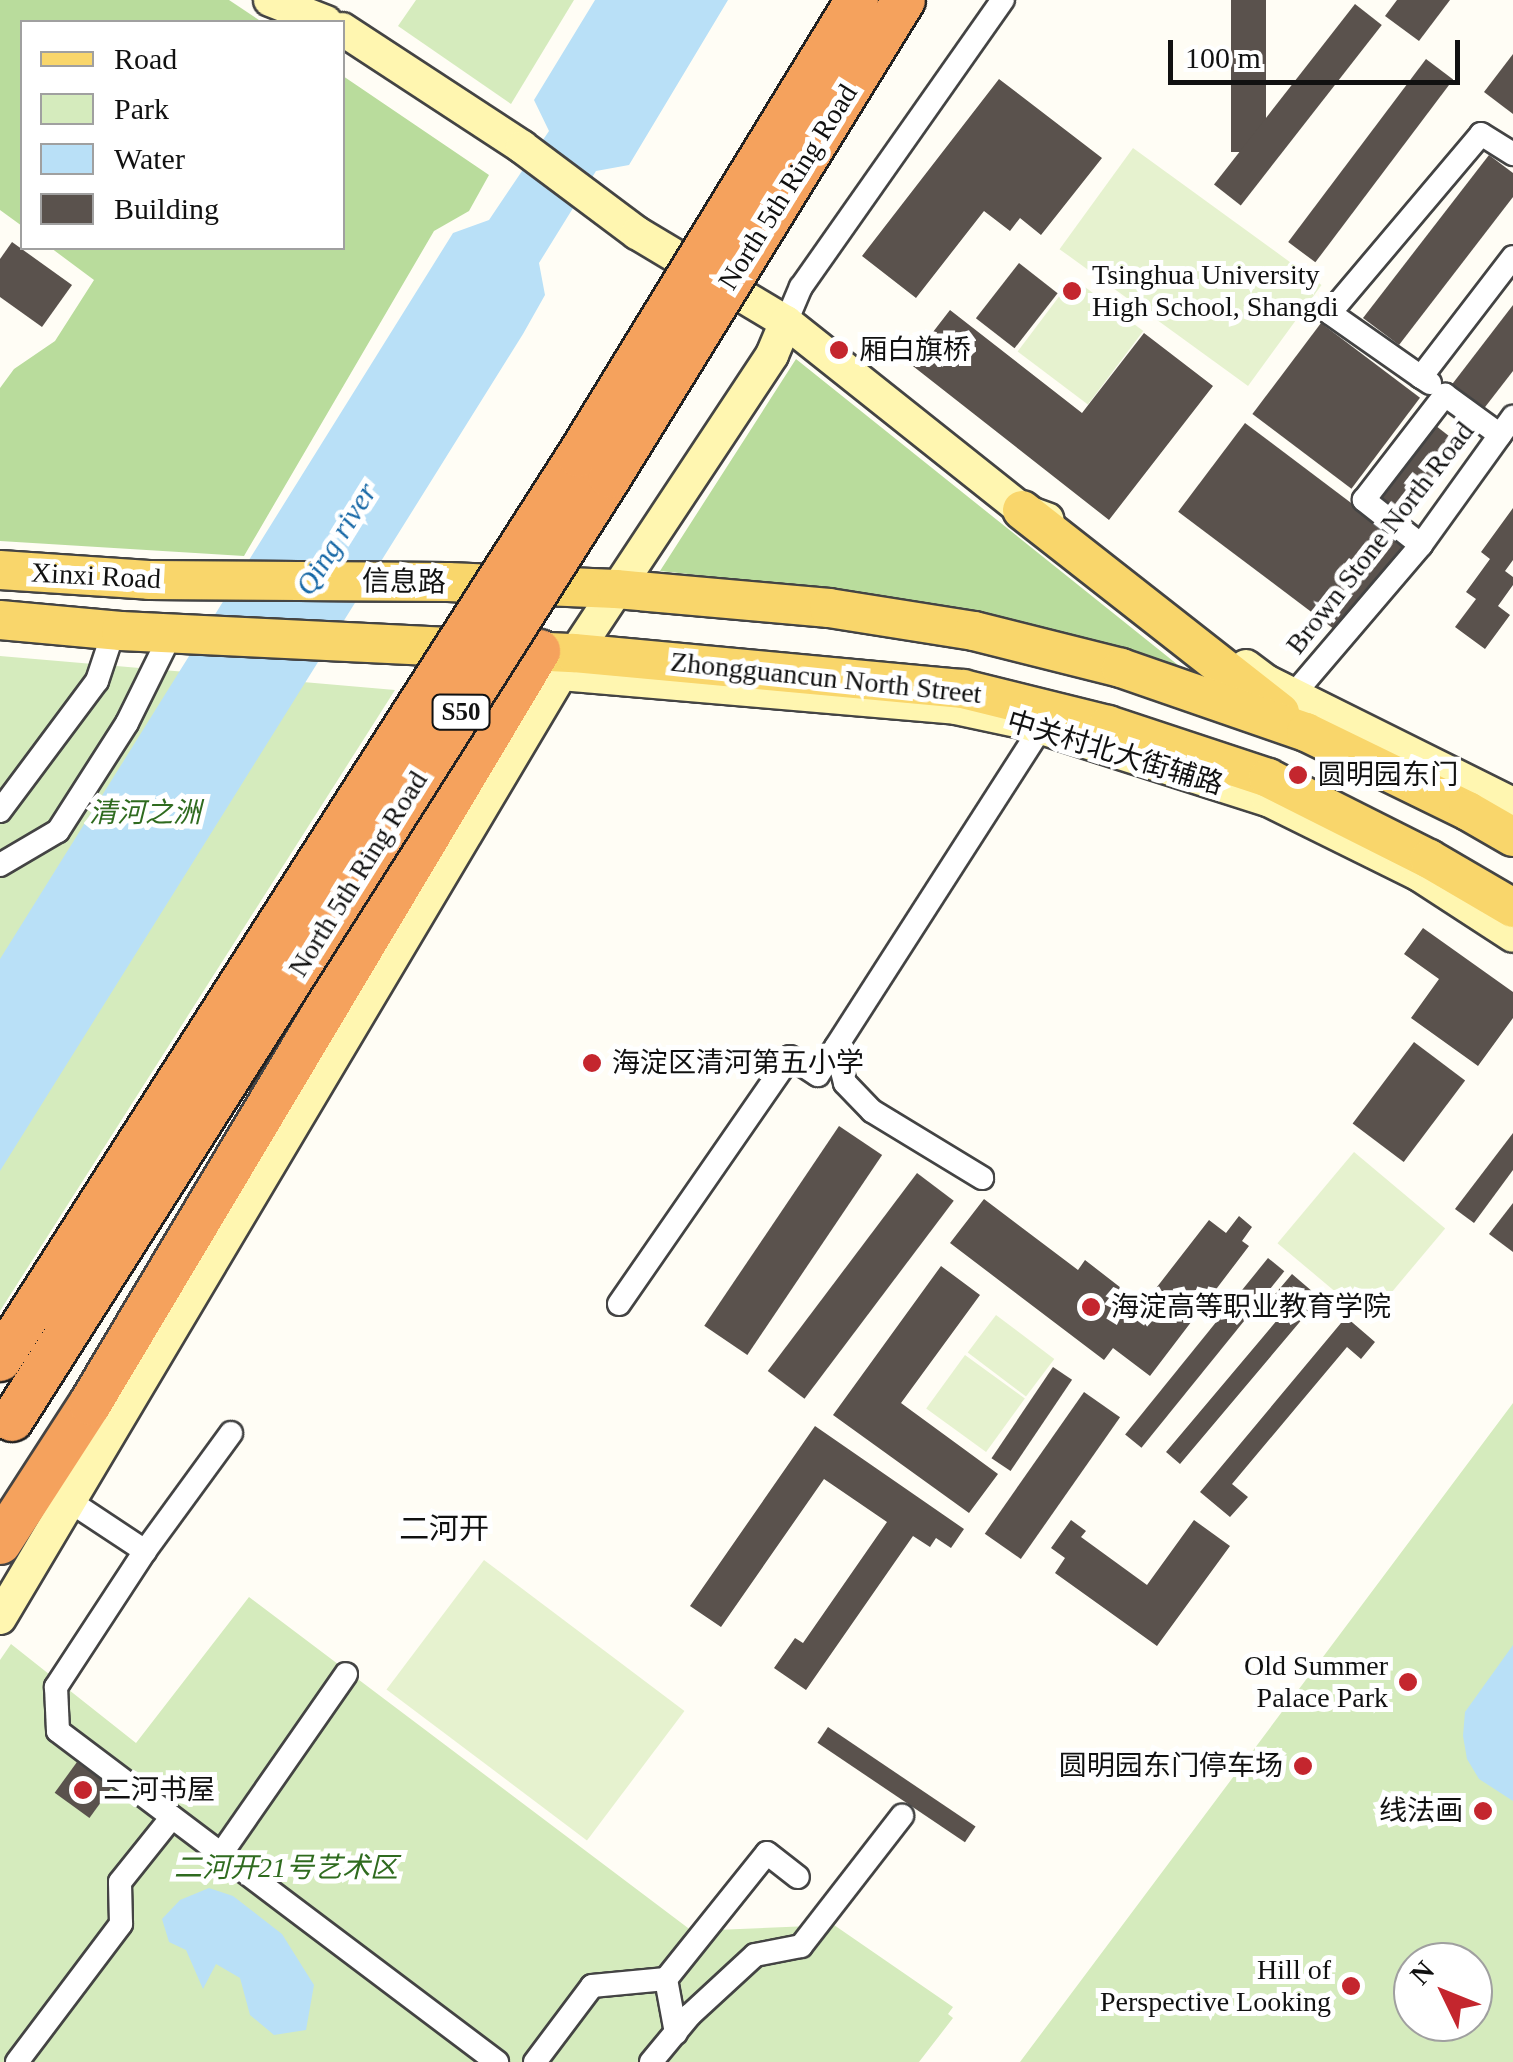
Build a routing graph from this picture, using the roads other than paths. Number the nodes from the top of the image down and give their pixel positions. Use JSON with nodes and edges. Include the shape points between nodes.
{"nodes":[{"id":1,"x":270,"y":0,"type":"edge"},
{"id":2,"x":858,"y":0,"type":"edge"},
{"id":3,"x":904,"y":0,"type":"edge"},
{"id":4,"x":1003,"y":0,"type":"edge"},
{"id":5,"x":321,"y":20,"type":"edge"},
{"id":6,"x":345,"y":32,"type":"edge"},
{"id":7,"x":1513,"y":154,"type":"edge"},
{"id":8,"x":1513,"y":257,"type":"edge"},
{"id":9,"x":786,"y":322,"type":"junction"},
{"id":10,"x":1422,"y":377,"type":"junction"},
{"id":11,"x":1445,"y":394,"type":"junction"},
{"id":12,"x":1507,"y":426,"type":"edge"},
{"id":13,"x":1022,"y":510,"type":"junction"},
{"id":14,"x":1420,"y":545,"type":"junction"},
{"id":15,"x":0,"y":570,"type":"edge"},
{"id":16,"x":192,"y":580,"type":"joint"},
{"id":17,"x":616,"y":588,"type":"junction"},
{"id":18,"x":0,"y":620,"type":"edge"},
{"id":19,"x":114,"y":630,"type":"junction"},
{"id":20,"x":164,"y":632,"type":"junction"},
{"id":21,"x":558,"y":659,"type":"junction"},
{"id":22,"x":1293,"y":695,"type":"junction"},
{"id":23,"x":1041,"y":727,"type":"junction"},
{"id":24,"x":1306,"y":732,"type":"junction"},
{"id":25,"x":1513,"y":804,"type":"edge"},
{"id":26,"x":0,"y":811,"type":"edge"},
{"id":27,"x":1513,"y":838,"type":"edge"},
{"id":28,"x":0,"y":865,"type":"edge"},
{"id":29,"x":1513,"y":908,"type":"edge"},
{"id":30,"x":1513,"y":936,"type":"edge"},
{"id":31,"x":836,"y":1047,"type":"junction"},
{"id":32,"x":982,"y":1178,"type":"dead end"},
{"id":33,"x":618,"y":1304,"type":"dead end"},
{"id":34,"x":0,"y":1360,"type":"edge"},
{"id":35,"x":6,"y":1430,"type":"edge"},
{"id":36,"x":231,"y":1433,"type":"dead end"},
{"id":37,"x":71,"y":1502,"type":"junction"},
{"id":38,"x":0,"y":1544,"type":"edge"},
{"id":39,"x":145,"y":1551,"type":"junction"},
{"id":40,"x":0,"y":1618,"type":"edge"},
{"id":41,"x":346,"y":1674,"type":"dead end"},
{"id":42,"x":902,"y":1816,"type":"dead end"},
{"id":43,"x":172,"y":1817,"type":"junction"},
{"id":44,"x":221,"y":1854,"type":"junction"},
{"id":45,"x":798,"y":1877,"type":"dead end"},
{"id":46,"x":666,"y":1979,"type":"junction"},
{"id":47,"x":676,"y":2032,"type":"junction"},
{"id":48,"x":17,"y":2062,"type":"edge"},
{"id":49,"x":497,"y":2062,"type":"edge"},
{"id":50,"x":535,"y":2062,"type":"edge"},
{"id":51,"x":651,"y":2062,"type":"edge"}],
"edges":[{"from":1,"to":5,"type":"street"},
{"from":2,"to":34,"type":"highway","name":"North 5th Ring Road","number":"S50","bridge":true,"via":[[578,456]]},
{"from":3,"to":35,"type":"highway","name":"North 5th Ring Road","number":"S50","bridge":true},
{"from":4,"to":9,"type":"street","via":[[801,287]]},
{"from":6,"to":9,"type":"street","via":[[522,147],[637,234]]},
{"from":7,"to":10,"type":"street","via":[[1481,134],[1330,313]]},
{"from":8,"to":10,"type":"street"},
{"from":9,"to":13,"type":"street"},
{"from":9,"to":17,"type":"street","via":[[772,355]]},
{"from":10,"to":11,"type":"street"},
{"from":11,"to":12,"type":"street"},
{"from":11,"to":14,"type":"street","via":[[1364,500]]},
{"from":12,"to":14,"type":"street","name":"Brown Stone North Road"},
{"from":13,"to":22,"type":"street","via":[[1075,529],[1266,682]]},
{"from":13,"to":24,"type":"main road"},
{"from":14,"to":22,"type":"street","name":"Brown Stone North Road"},
{"from":15,"to":16,"type":"main road","name":"Xinxi Road"},
{"from":16,"to":17,"type":"main road","name":"信息路"},
{"from":17,"to":21,"type":"street"},
{"from":17,"to":24,"type":"main road","via":[[829,608],[974,631],[1121,668]]},
{"from":18,"to":19,"type":"main road","name":"Xinxi Road"},
{"from":19,"to":20,"type":"main road","name":"Xinxi Road"},
{"from":19,"to":26,"type":"street","via":[[97,681]]},
{"from":20,"to":21,"type":"main road","via":[[411,642]]},
{"from":20,"to":28,"type":"street","via":[[127,723],[58,831]]},
{"from":21,"to":23,"type":"street","name":"中关村北大街辅路","via":[[956,708]]},
{"from":21,"to":29,"type":"main road","name":"Zhongguancun North Street","via":[[963,689],[1031,704],[1268,778]]},
{"from":21,"to":37,"type":"street"},
{"from":21,"to":38,"type":"highway"},
{"from":22,"to":25,"type":"street"},
{"from":23,"to":30,"type":"street","name":"中关村北大街辅路","via":[[1268,800],[1418,874]]},
{"from":23,"to":31,"type":"street"},
{"from":24,"to":27,"type":"main road"},
{"from":31,"to":32,"type":"street","via":[[845,1083],[872,1111]]},
{"from":31,"to":33,"type":"street","via":[[818,1076],[790,1057]]},
{"from":36,"to":39,"type":"street"},
{"from":37,"to":39,"type":"street"},
{"from":37,"to":40,"type":"street"},
{"from":39,"to":43,"type":"street","via":[[56,1687],[58,1732]]},
{"from":41,"to":44,"type":"street"},
{"from":42,"to":47,"type":"street","via":[[801,1946],[755,1956]]},
{"from":43,"to":44,"type":"street"},
{"from":43,"to":48,"type":"street","via":[[120,1882],[121,1924]]},
{"from":44,"to":49,"type":"street"},
{"from":45,"to":46,"type":"street","via":[[767,1854]]},
{"from":46,"to":47,"type":"street"},
{"from":46,"to":50,"type":"street","via":[[592,1986]]},
{"from":47,"to":51,"type":"street"}]}
